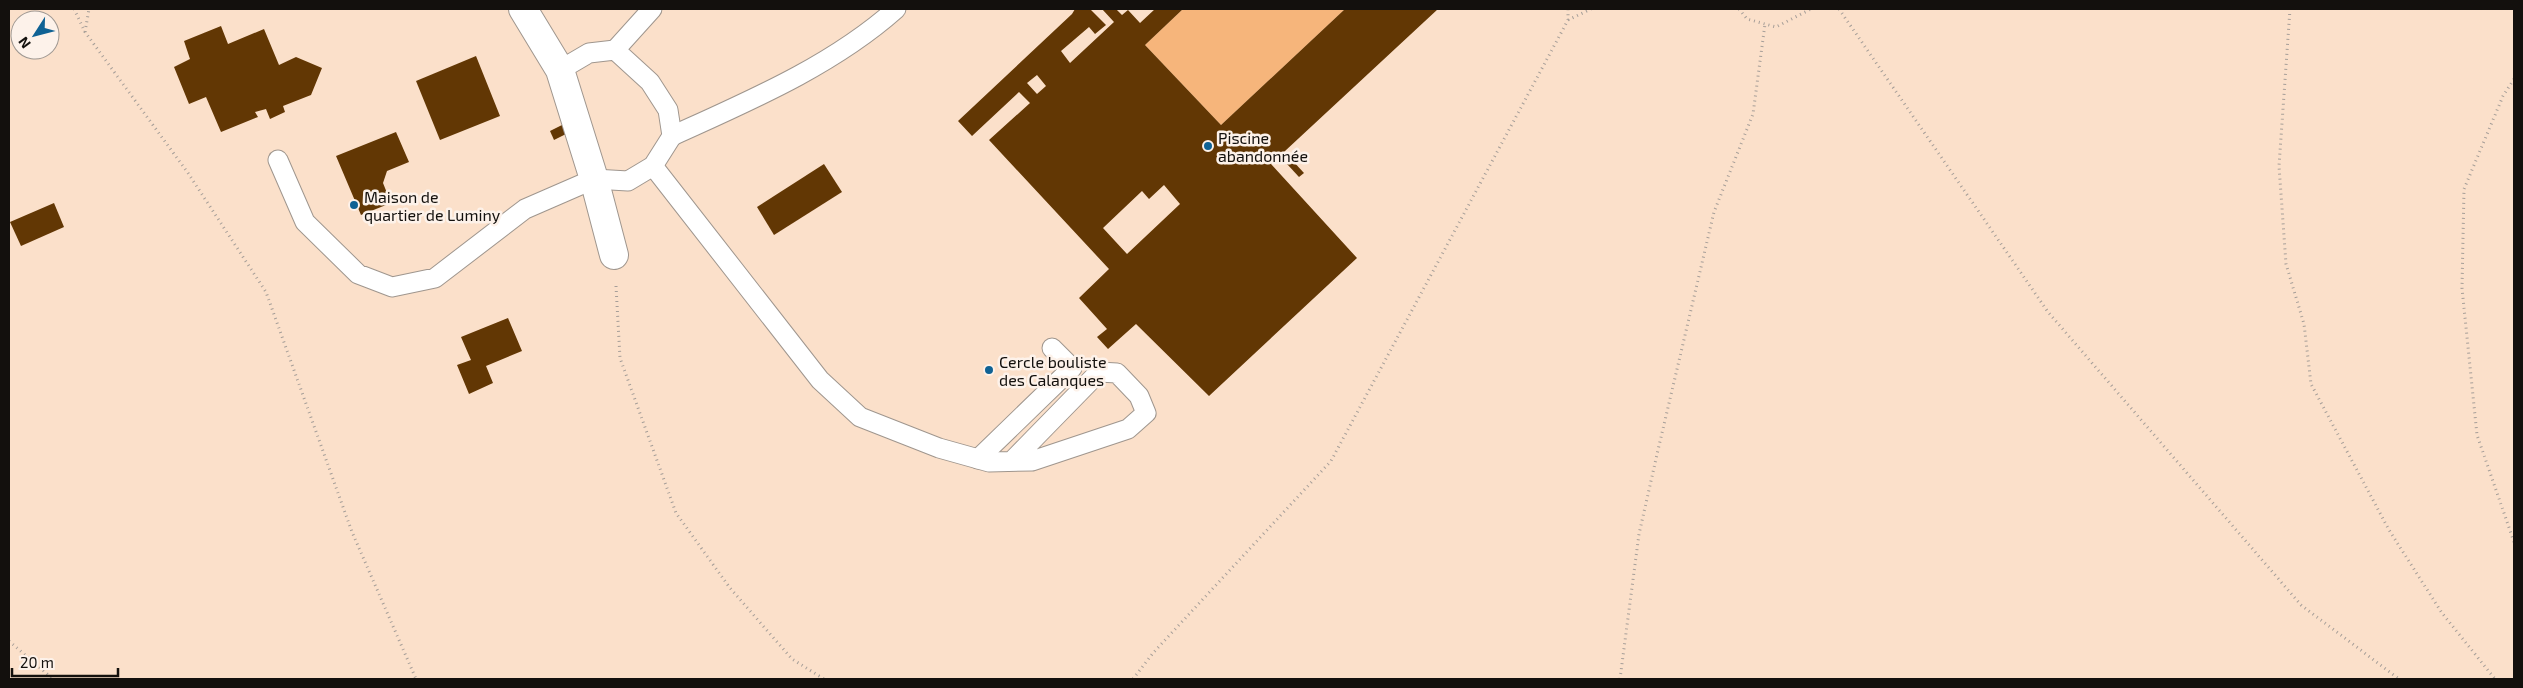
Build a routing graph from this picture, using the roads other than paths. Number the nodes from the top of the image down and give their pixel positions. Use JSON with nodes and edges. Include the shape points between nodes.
{"nodes":[{"id":1,"x":523,"y":9,"type":"edge"},
{"id":2,"x":652,"y":9,"type":"edge"},
{"id":3,"x":896,"y":9,"type":"edge"},
{"id":4,"x":615,"y":50,"type":"junction"},
{"id":5,"x":560,"y":70,"type":"junction"},
{"id":6,"x":672,"y":136,"type":"junction"},
{"id":7,"x":278,"y":160,"type":"dead end"},
{"id":8,"x":653,"y":166,"type":"junction"},
{"id":9,"x":594,"y":178,"type":"junction"},
{"id":10,"x":614,"y":255,"type":"road end"},
{"id":11,"x":1052,"y":348,"type":"dead end"},
{"id":12,"x":978,"y":459,"type":"junction"},
{"id":13,"x":1012,"y":462,"type":"junction"}],
"edges":[{"from":1,"to":5,"type":"street"},
{"from":2,"to":4,"type":"lane"},
{"from":3,"to":6,"type":"lane","via":[[870,32],[766,94]]},
{"from":4,"to":5,"type":"lane","via":[[589,53]]},
{"from":4,"to":6,"type":"lane","via":[[650,82],[668,110]]},
{"from":5,"to":9,"type":"street"},
{"from":6,"to":8,"type":"lane"},
{"from":7,"to":9,"type":"lane","via":[[305,222],[358,274],[392,287],[434,278],[525,209]]},
{"from":8,"to":9,"type":"lane","via":[[628,181]]},
{"from":8,"to":12,"type":"lane","via":[[820,380],[860,417],[939,448]]},
{"from":9,"to":10,"type":"street"},
{"from":11,"to":12,"type":"lane","via":[[1072,368]]},
{"from":12,"to":13,"type":"lane"},
{"from":13,"to":13,"type":"lane","via":[[1032,461],[1128,429],[1146,412],[1139,396],[1117,373],[1099,372]]}]}
